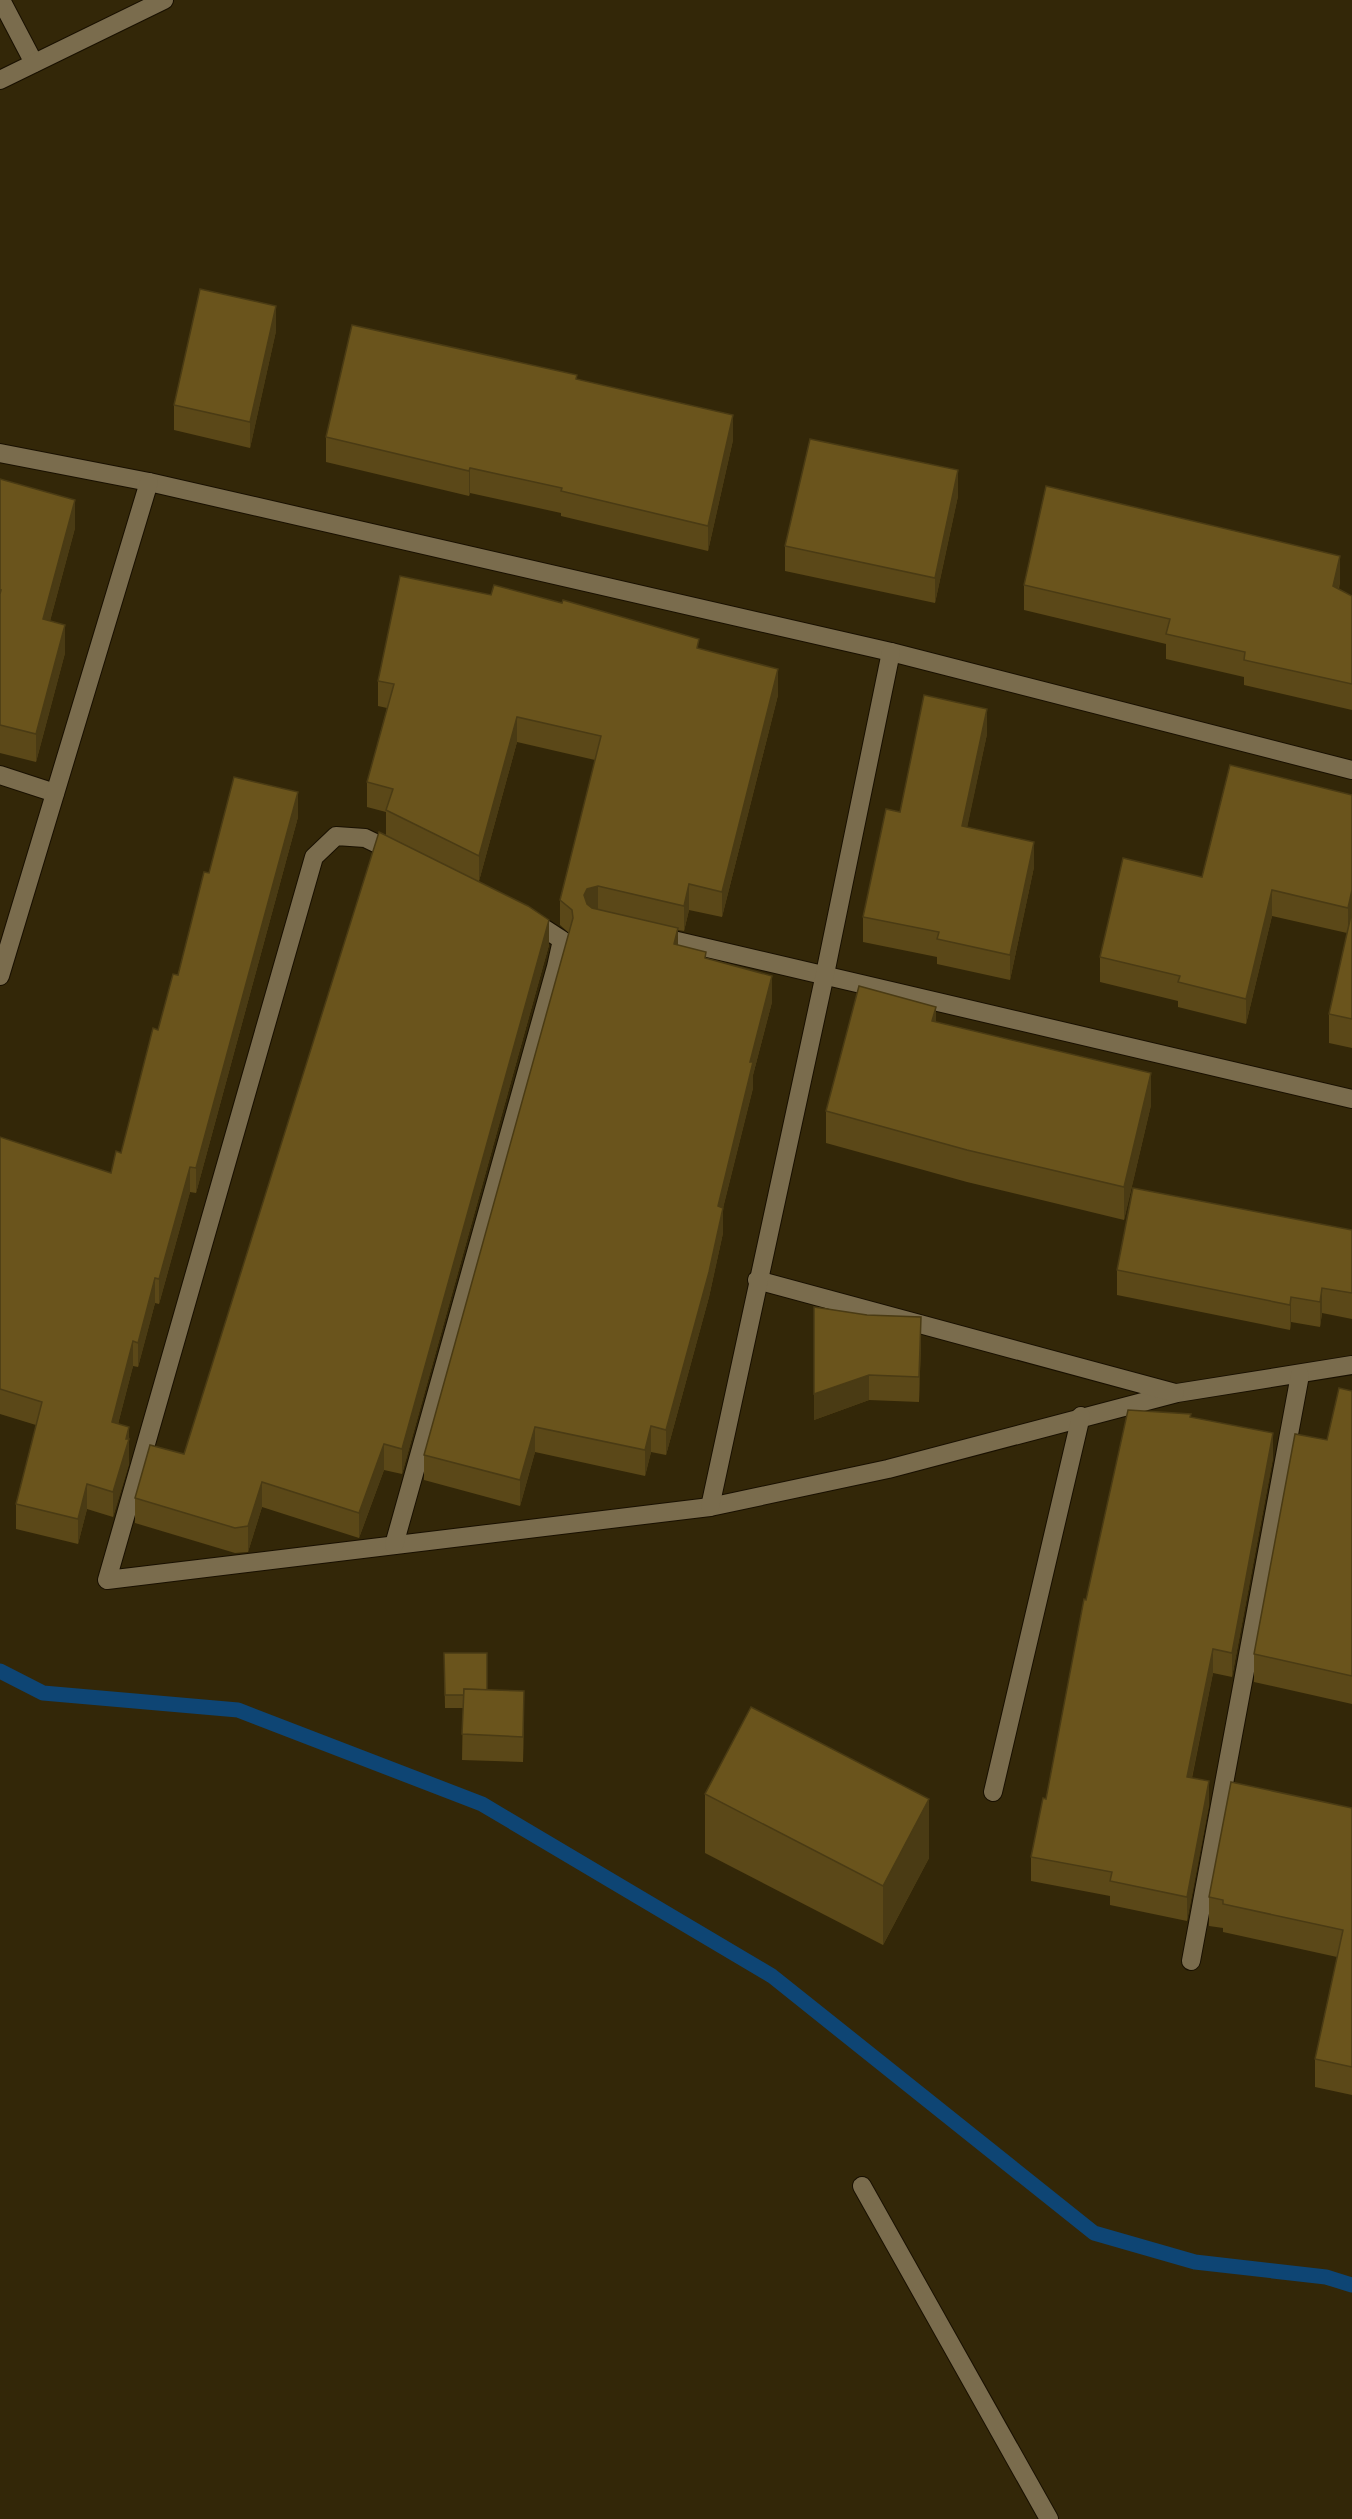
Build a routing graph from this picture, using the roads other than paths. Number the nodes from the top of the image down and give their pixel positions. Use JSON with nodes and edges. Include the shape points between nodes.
{"nodes":[{"id":1,"x":1,"y":0,"type":"edge"},
{"id":2,"x":164,"y":0,"type":"edge"},
{"id":3,"x":34,"y":63,"type":"junction"},
{"id":4,"x":0,"y":80,"type":"edge"},
{"id":5,"x":0,"y":453,"type":"edge"},
{"id":6,"x":149,"y":482,"type":"junction"},
{"id":7,"x":891,"y":652,"type":"junction"},
{"id":8,"x":1352,"y":770,"type":"edge"},
{"id":9,"x":0,"y":775,"type":"edge"},
{"id":10,"x":55,"y":793,"type":"junction"},
{"id":11,"x":418,"y":864,"type":"edge"},
{"id":12,"x":513,"y":910,"type":"edge"},
{"id":13,"x":638,"y":932,"type":"edge"},
{"id":14,"x":825,"y":974,"type":"junction"},
{"id":15,"x":0,"y":976,"type":"edge"},
{"id":16,"x":1352,"y":1099,"type":"edge"},
{"id":17,"x":757,"y":1280,"type":"junction"},
{"id":18,"x":1352,"y":1365,"type":"edge"},
{"id":19,"x":1300,"y":1375,"type":"junction"},
{"id":20,"x":1177,"y":1393,"type":"junction"},
{"id":21,"x":1081,"y":1416,"type":"junction"},
{"id":22,"x":710,"y":1507,"type":"junction"},
{"id":23,"x":394,"y":1545,"type":"junction"},
{"id":24,"x":993,"y":1791,"type":"dead end"},
{"id":25,"x":1191,"y":1961,"type":"dead end"},
{"id":26,"x":862,"y":2186,"type":"dead end"},
{"id":27,"x":1049,"y":2519,"type":"edge"}],
"edges":[{"from":1,"to":3,"type":"street"},
{"from":2,"to":3,"type":"street"},
{"from":3,"to":4,"type":"street"},
{"from":5,"to":6,"type":"street"},
{"from":6,"to":7,"type":"street"},
{"from":6,"to":10,"type":"street"},
{"from":7,"to":8,"type":"street"},
{"from":7,"to":14,"type":"street"},
{"from":9,"to":10,"type":"street"},
{"from":10,"to":15,"type":"street"},
{"from":11,"to":23,"type":"street","via":[[365,838],[345,836],[336,836],[314,857],[107,1580]]},
{"from":12,"to":23,"type":"street","via":[[562,940]]},
{"from":13,"to":14,"type":"street"},
{"from":14,"to":16,"type":"street"},
{"from":14,"to":17,"type":"street"},
{"from":17,"to":20,"type":"street"},
{"from":17,"to":22,"type":"street"},
{"from":18,"to":19,"type":"street"},
{"from":19,"to":20,"type":"street"},
{"from":19,"to":25,"type":"street"},
{"from":20,"to":21,"type":"street"},
{"from":21,"to":22,"type":"street","via":[[888,1469]]},
{"from":21,"to":24,"type":"street"},
{"from":22,"to":23,"type":"street"},
{"from":26,"to":27,"type":"street"}]}
